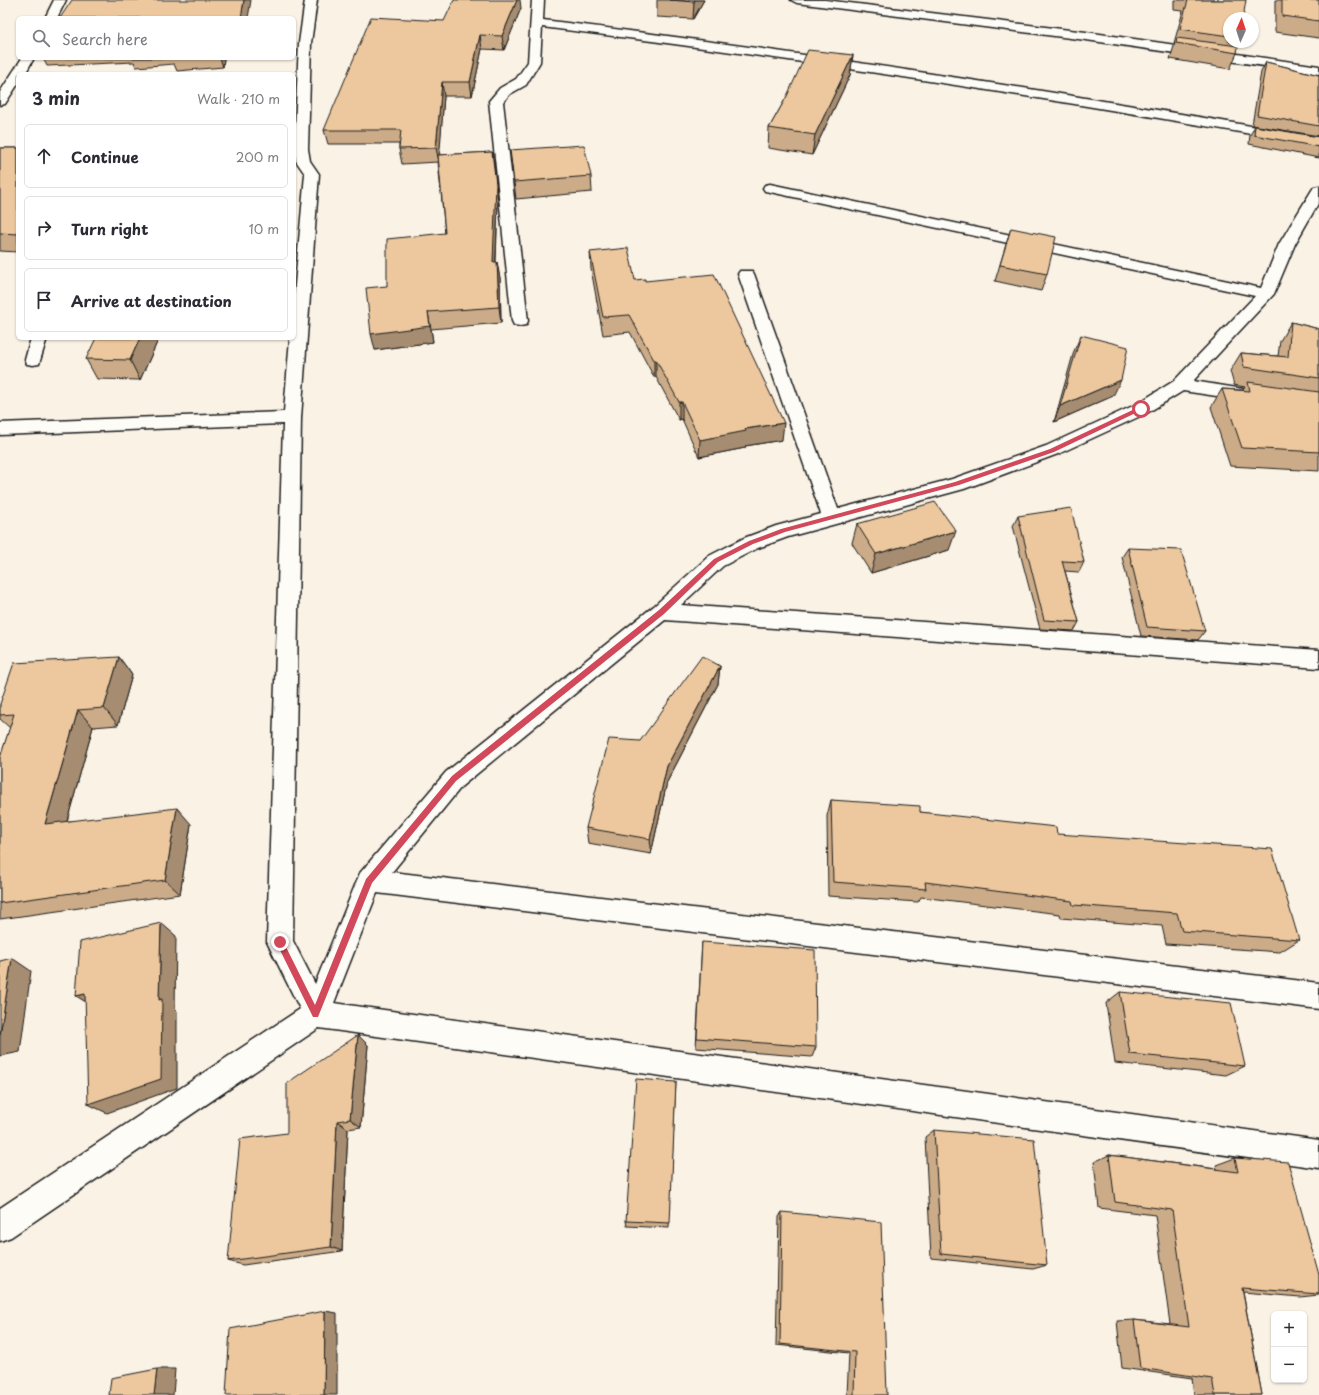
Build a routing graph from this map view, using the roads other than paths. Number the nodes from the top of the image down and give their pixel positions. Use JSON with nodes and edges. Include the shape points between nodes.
{"nodes":[{"id":1,"x":60,"y":0,"type":"edge"},
{"id":2,"x":311,"y":0,"type":"edge"},
{"id":3,"x":538,"y":0,"type":"edge"},
{"id":4,"x":797,"y":0,"type":"edge"},
{"id":5,"x":51,"y":16,"type":"edge"},
{"id":6,"x":536,"y":23,"type":"junction"},
{"id":7,"x":27,"y":60,"type":"edge"},
{"id":8,"x":1319,"y":70,"type":"edge"},
{"id":9,"x":20,"y":72,"type":"edge"},
{"id":10,"x":16,"y":78,"type":"edge"},
{"id":11,"x":0,"y":101,"type":"edge"},
{"id":12,"x":1319,"y":142,"type":"edge"},
{"id":13,"x":298,"y":161,"type":"edge"},
{"id":14,"x":770,"y":188,"type":"dead end"},
{"id":15,"x":1319,"y":190,"type":"edge"},
{"id":16,"x":746,"y":274,"type":"dead end"},
{"id":17,"x":1266,"y":294,"type":"junction"},
{"id":18,"x":520,"y":321,"type":"dead end"},
{"id":19,"x":39,"y":340,"type":"edge"},
{"id":20,"x":33,"y":360,"type":"dead end"},
{"id":21,"x":1180,"y":385,"type":"junction"},
{"id":22,"x":1265,"y":397,"type":"edge"},
{"id":23,"x":292,"y":418,"type":"junction"},
{"id":24,"x":0,"y":429,"type":"edge"},
{"id":25,"x":832,"y":518,"type":"junction"},
{"id":26,"x":661,"y":612,"type":"junction"},
{"id":27,"x":1319,"y":659,"type":"edge"},
{"id":28,"x":369,"y":881,"type":"junction"},
{"id":29,"x":1319,"y":996,"type":"edge"},
{"id":30,"x":316,"y":1014,"type":"junction"},
{"id":31,"x":1319,"y":1154,"type":"edge"},
{"id":32,"x":0,"y":1226,"type":"edge"}],
"edges":[{"from":1,"to":5,"type":"street"},
{"from":2,"to":13,"type":"street","via":[[305,43],[301,149]]},
{"from":3,"to":6,"type":"street"},
{"from":4,"to":8,"type":"street","via":[[1086,36]]},
{"from":6,"to":12,"type":"street","via":[[887,70],[1125,107]]},
{"from":6,"to":18,"type":"street","via":[[534,62],[521,82],[505,91],[496,101]]},
{"from":7,"to":9,"type":"street"},
{"from":10,"to":11,"type":"street"},
{"from":13,"to":23,"type":"street","via":[[312,174]]},
{"from":14,"to":17,"type":"street"},
{"from":15,"to":17,"type":"street","via":[[1287,244]]},
{"from":16,"to":25,"type":"street"},
{"from":17,"to":21,"type":"street"},
{"from":19,"to":20,"type":"street"},
{"from":21,"to":22,"type":"street"},
{"from":21,"to":25,"type":"street","via":[[1141,409],[1052,450],[957,484]]},
{"from":23,"to":24,"type":"street"},
{"from":23,"to":30,"type":"street","via":[[280,942]]},
{"from":25,"to":26,"type":"street","via":[[783,530],[716,561]]},
{"from":26,"to":27,"type":"street"},
{"from":26,"to":28,"type":"street","via":[[454,778]]},
{"from":28,"to":29,"type":"street"},
{"from":28,"to":30,"type":"street"},
{"from":30,"to":31,"type":"street"},
{"from":30,"to":32,"type":"street"}]}
